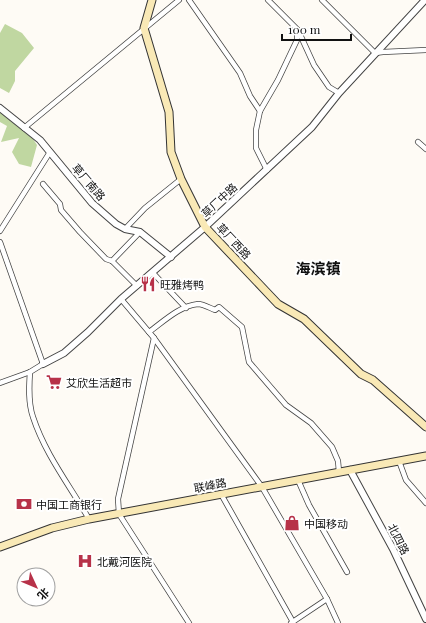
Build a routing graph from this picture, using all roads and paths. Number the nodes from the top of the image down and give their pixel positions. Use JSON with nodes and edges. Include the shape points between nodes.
{"nodes":[{"id":1,"x":152,"y":0,"type":"edge"},
{"id":2,"x":180,"y":0,"type":"edge"},
{"id":3,"x":188,"y":0,"type":"edge"},
{"id":4,"x":268,"y":0,"type":"edge"},
{"id":5,"x":322,"y":0,"type":"edge"},
{"id":6,"x":425,"y":0,"type":"edge"},
{"id":7,"x":144,"y":28,"type":"junction"},
{"id":8,"x":298,"y":29,"type":"junction"},
{"id":9,"x":426,"y":50,"type":"edge"},
{"id":10,"x":375,"y":53,"type":"junction"},
{"id":11,"x":339,"y":93,"type":"junction"},
{"id":12,"x":0,"y":108,"type":"edge"},
{"id":13,"x":260,"y":111,"type":"junction"},
{"id":14,"x":24,"y":128,"type":"junction"},
{"id":15,"x":418,"y":142,"type":"dead end"},
{"id":16,"x":426,"y":149,"type":"edge"},
{"id":17,"x":50,"y":152,"type":"junction"},
{"id":18,"x":267,"y":170,"type":"junction"},
{"id":19,"x":181,"y":179,"type":"junction"},
{"id":20,"x":43,"y":184,"type":"dead end"},
{"id":21,"x":205,"y":227,"type":"junction"},
{"id":22,"x":125,"y":229,"type":"junction"},
{"id":23,"x":0,"y":232,"type":"edge"},
{"id":24,"x":140,"y":232,"type":"junction"},
{"id":25,"x":0,"y":242,"type":"edge"},
{"id":26,"x":3,"y":255,"type":"edge"},
{"id":27,"x":171,"y":257,"type":"junction"},
{"id":28,"x":112,"y":261,"type":"junction"},
{"id":29,"x":153,"y":273,"type":"junction"},
{"id":30,"x":137,"y":286,"type":"junction"},
{"id":31,"x":121,"y":299,"type":"junction"},
{"id":32,"x":186,"y":308,"type":"junction"},
{"id":33,"x":149,"y":332,"type":"junction"},
{"id":34,"x":154,"y":338,"type":"junction"},
{"id":35,"x":43,"y":364,"type":"junction"},
{"id":36,"x":30,"y":372,"type":"junction"},
{"id":37,"x":0,"y":383,"type":"edge"},
{"id":38,"x":426,"y":427,"type":"edge"},
{"id":39,"x":426,"y":456,"type":"edge"},
{"id":40,"x":399,"y":461,"type":"junction"},
{"id":41,"x":350,"y":470,"type":"junction"},
{"id":42,"x":339,"y":472,"type":"junction"},
{"id":43,"x":298,"y":480,"type":"junction"},
{"id":44,"x":262,"y":487,"type":"junction"},
{"id":45,"x":221,"y":494,"type":"junction"},
{"id":46,"x":426,"y":502,"type":"edge"},
{"id":47,"x":120,"y":514,"type":"junction"},
{"id":48,"x":89,"y":519,"type":"junction"},
{"id":49,"x":0,"y":547,"type":"edge"},
{"id":50,"x":347,"y":572,"type":"dead end"},
{"id":51,"x":327,"y":600,"type":"junction"},
{"id":52,"x":426,"y":619,"type":"edge"},
{"id":53,"x":292,"y":622,"type":"edge"},
{"id":54,"x":189,"y":623,"type":"edge"},
{"id":55,"x":338,"y":623,"type":"edge"}],
"edges":[{"from":1,"to":7,"type":"main road"},
{"from":2,"to":7,"type":"street"},
{"from":3,"to":13,"type":"street","via":[[240,73]]},
{"from":4,"to":8,"type":"street"},
{"from":5,"to":10,"type":"street"},
{"from":6,"to":10,"type":"street","name":"草厂中路"},
{"from":7,"to":14,"type":"street"},
{"from":7,"to":19,"type":"main road","name":"草厂西路","via":[[169,112],[171,152]]},
{"from":8,"to":11,"type":"street","via":[[314,65],[329,86]]},
{"from":8,"to":13,"type":"street","via":[[297,40]]},
{"from":9,"to":10,"type":"street"},
{"from":10,"to":11,"type":"street","name":"草厂中路"},
{"from":11,"to":18,"type":"street","name":"草厂中路","via":[[312,127]]},
{"from":12,"to":14,"type":"street","name":"草厂南路"},
{"from":13,"to":18,"type":"street","via":[[256,148]]},
{"from":14,"to":17,"type":"street","name":"草厂南路","via":[[40,140]]},
{"from":15,"to":16,"type":"street"},
{"from":17,"to":22,"type":"street","name":"草厂南路","via":[[92,203]]},
{"from":17,"to":23,"type":"street"},
{"from":18,"to":21,"type":"street","name":"草厂中路"},
{"from":19,"to":21,"type":"main road","name":"草厂西路"},
{"from":19,"to":22,"type":"street","via":[[145,208]]},
{"from":20,"to":28,"type":"street","via":[[80,232],[106,259]]},
{"from":21,"to":27,"type":"street","name":"草厂中路"},
{"from":21,"to":38,"type":"main road","name":"草厂西路","via":[[278,304],[304,319],[361,374],[374,380]]},
{"from":22,"to":24,"type":"street","name":"草厂南路"},
{"from":24,"to":27,"type":"street","name":"草厂南路"},
{"from":24,"to":28,"type":"street"},
{"from":25,"to":26,"type":"street"},
{"from":26,"to":35,"type":"street"},
{"from":27,"to":29,"type":"street","name":"草厂中路"},
{"from":28,"to":30,"type":"street"},
{"from":29,"to":30,"type":"street","name":"草厂中路"},
{"from":29,"to":32,"type":"street"},
{"from":30,"to":31,"type":"street","name":"草厂中路"},
{"from":31,"to":33,"type":"street"},
{"from":31,"to":35,"type":"street","name":"草厂中路","via":[[64,353]]},
{"from":32,"to":33,"type":"street"},
{"from":32,"to":42,"type":"street","via":[[199,304],[215,310],[219,307],[242,327],[249,362],[286,405],[311,423],[332,447],[338,461]]},
{"from":33,"to":34,"type":"street"},
{"from":34,"to":44,"type":"street"},
{"from":34,"to":47,"type":"street","via":[[118,499]]},
{"from":35,"to":36,"type":"street","name":"草厂中路"},
{"from":36,"to":37,"type":"street","name":"草厂中路"},
{"from":36,"to":48,"type":"street","via":[[29,392],[33,417],[48,450]]},
{"from":39,"to":40,"type":"main road","name":"联峰路"},
{"from":40,"to":41,"type":"main road","name":"联峰路"},
{"from":40,"to":46,"type":"street","via":[[406,480]]},
{"from":41,"to":42,"type":"main road","name":"联峰路"},
{"from":41,"to":52,"type":"street","name":"北四路","via":[[393,549]]},
{"from":42,"to":43,"type":"main road","name":"联峰路"},
{"from":43,"to":44,"type":"main road","name":"联峰路"},
{"from":43,"to":50,"type":"street","via":[[309,505]]},
{"from":44,"to":45,"type":"main road","name":"联峰路"},
{"from":44,"to":51,"type":"street"},
{"from":45,"to":47,"type":"main road","name":"联峰路"},
{"from":45,"to":53,"type":"street"},
{"from":47,"to":48,"type":"main road","name":"联峰路"},
{"from":47,"to":54,"type":"street"},
{"from":48,"to":49,"type":"main road","name":"联峰路","via":[[52,528]]},
{"from":51,"to":53,"type":"street"},
{"from":51,"to":55,"type":"street"}]}
